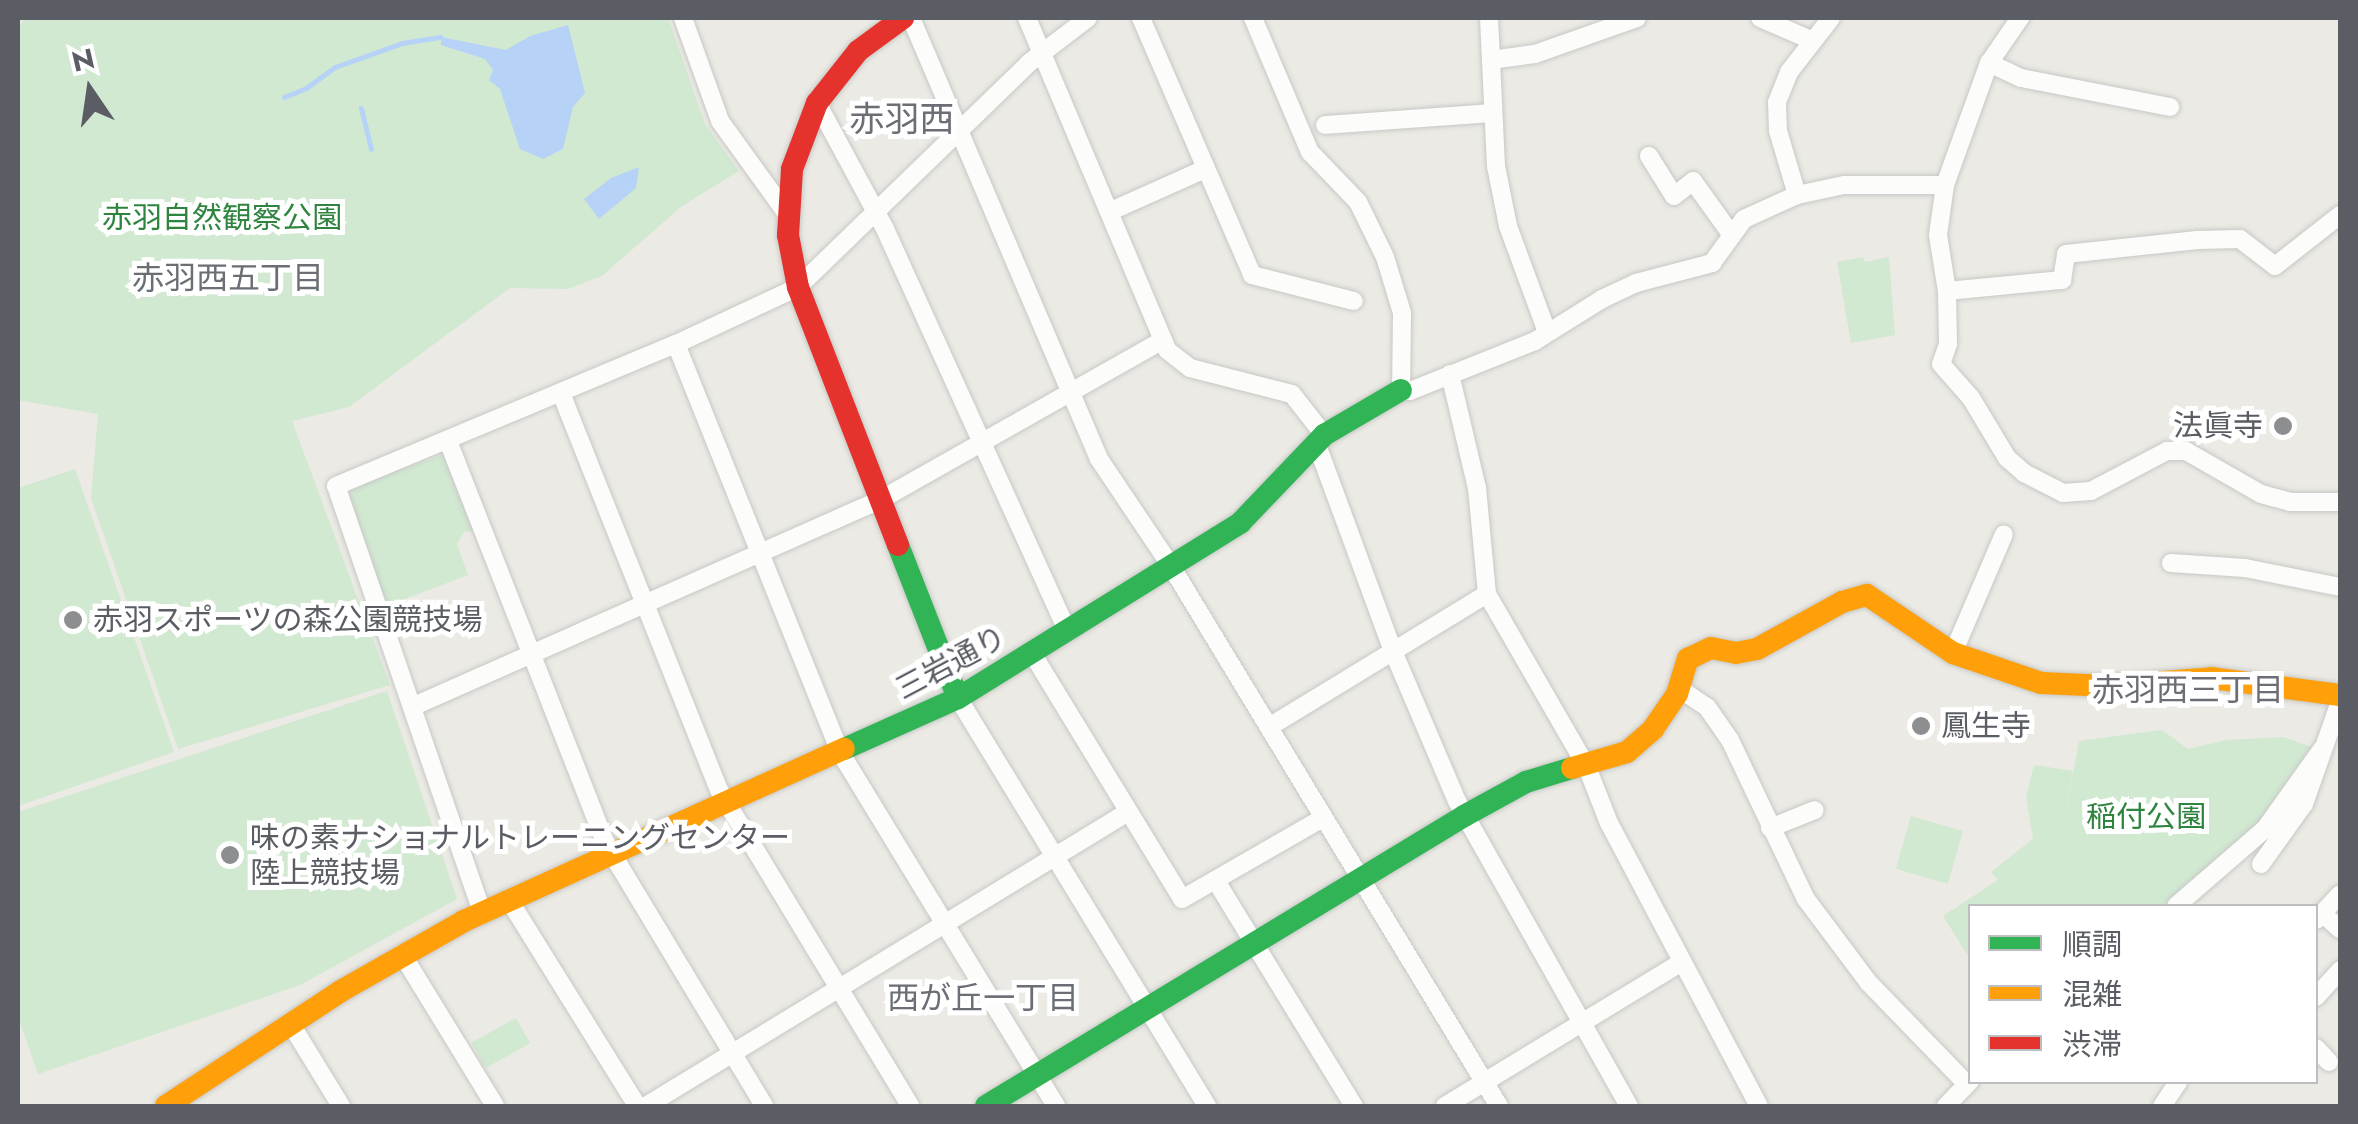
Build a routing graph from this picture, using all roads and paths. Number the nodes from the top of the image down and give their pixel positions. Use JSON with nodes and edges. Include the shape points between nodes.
{"nodes":[{"id":1,"x":683,"y":18,"type":"edge"},
{"id":2,"x":903,"y":18,"type":"edge"},
{"id":3,"x":912,"y":18,"type":"edge"},
{"id":4,"x":1027,"y":18,"type":"edge"},
{"id":5,"x":1088,"y":18,"type":"edge"},
{"id":6,"x":1141,"y":18,"type":"edge"},
{"id":7,"x":1253,"y":18,"type":"edge"},
{"id":8,"x":1489,"y":18,"type":"edge"},
{"id":9,"x":1637,"y":18,"type":"edge"},
{"id":10,"x":1760,"y":18,"type":"edge"},
{"id":11,"x":1831,"y":18,"type":"edge"},
{"id":12,"x":2020,"y":18,"type":"edge"},
{"id":13,"x":1810,"y":40,"type":"junction"},
{"id":14,"x":1042,"y":52,"type":"junction"},
{"id":15,"x":1491,"y":60,"type":"junction"},
{"id":16,"x":1989,"y":64,"type":"junction"},
{"id":17,"x":817,"y":102,"type":"junction"},
{"id":18,"x":2170,"y":107,"type":"dead end"},
{"id":19,"x":1491,"y":113,"type":"junction"},
{"id":20,"x":1325,"y":125,"type":"dead end"},
{"id":21,"x":961,"y":129,"type":"junction"},
{"id":22,"x":1650,"y":156,"type":"dead end"},
{"id":23,"x":1205,"y":169,"type":"junction"},
{"id":24,"x":1945,"y":185,"type":"junction"},
{"id":25,"x":1796,"y":195,"type":"junction"},
{"id":26,"x":876,"y":212,"type":"junction"},
{"id":27,"x":1111,"y":212,"type":"junction"},
{"id":28,"x":787,"y":214,"type":"junction"},
{"id":29,"x":2340,"y":215,"type":"edge"},
{"id":30,"x":1731,"y":234,"type":"junction"},
{"id":31,"x":798,"y":286,"type":"junction"},
{"id":32,"x":1947,"y":291,"type":"junction"},
{"id":33,"x":1354,"y":301,"type":"dead end"},
{"id":34,"x":1547,"y":332,"type":"junction"},
{"id":35,"x":1164,"y":340,"type":"junction"},
{"id":36,"x":676,"y":344,"type":"junction"},
{"id":37,"x":1450,"y":374,"type":"junction"},
{"id":38,"x":1402,"y":390,"type":"junction"},
{"id":39,"x":1071,"y":391,"type":"junction"},
{"id":40,"x":561,"y":393,"type":"junction"},
{"id":41,"x":1320,"y":439,"type":"junction"},
{"id":42,"x":448,"y":441,"type":"junction"},
{"id":43,"x":980,"y":445,"type":"junction"},
{"id":44,"x":882,"y":499,"type":"junction"},
{"id":45,"x":2340,"y":502,"type":"edge"},
{"id":46,"x":2004,"y":534,"type":"dead end"},
{"id":47,"x":760,"y":554,"type":"junction"},
{"id":48,"x":2171,"y":563,"type":"dead end"},
{"id":49,"x":1171,"y":566,"type":"junction"},
{"id":50,"x":2340,"y":587,"type":"edge"},
{"id":51,"x":1487,"y":594,"type":"junction"},
{"id":52,"x":646,"y":604,"type":"junction"},
{"id":53,"x":1067,"y":631,"type":"junction"},
{"id":54,"x":1393,"y":651,"type":"junction"},
{"id":55,"x":1032,"y":653,"type":"junction"},
{"id":56,"x":1953,"y":654,"type":"junction"},
{"id":57,"x":532,"y":656,"type":"junction"},
{"id":58,"x":1680,"y":689,"type":"junction"},
{"id":59,"x":958,"y":698,"type":"junction"},
{"id":60,"x":2340,"y":698,"type":"edge"},
{"id":61,"x":414,"y":706,"type":"junction"},
{"id":62,"x":1269,"y":727,"type":"junction"},
{"id":63,"x":2322,"y":749,"type":"junction"},
{"id":64,"x":840,"y":752,"type":"junction"},
{"id":65,"x":1587,"y":767,"type":"junction"},
{"id":66,"x":726,"y":804,"type":"junction"},
{"id":67,"x":1814,"y":810,"type":"dead end"},
{"id":68,"x":1128,"y":812,"type":"junction"},
{"id":69,"x":1464,"y":816,"type":"junction"},
{"id":70,"x":1323,"y":818,"type":"junction"},
{"id":71,"x":1770,"y":828,"type":"junction"},
{"id":72,"x":611,"y":854,"type":"junction"},
{"id":73,"x":1055,"y":856,"type":"junction"},
{"id":74,"x":2261,"y":864,"type":"dead end"},
{"id":75,"x":1360,"y":879,"type":"junction"},
{"id":76,"x":1216,"y":881,"type":"junction"},
{"id":77,"x":2340,"y":894,"type":"edge"},
{"id":78,"x":509,"y":900,"type":"junction"},
{"id":79,"x":2178,"y":904,"type":"edge"},
{"id":80,"x":482,"y":912,"type":"junction"},
{"id":81,"x":2319,"y":917,"type":"edge"},
{"id":82,"x":944,"y":924,"type":"junction"},
{"id":83,"x":2340,"y":929,"type":"edge"},
{"id":84,"x":1254,"y":942,"type":"junction"},
{"id":85,"x":402,"y":954,"type":"junction"},
{"id":86,"x":1682,"y":962,"type":"junction"},
{"id":87,"x":2340,"y":970,"type":"edge"},
{"id":88,"x":838,"y":989,"type":"junction"},
{"id":89,"x":2318,"y":995,"type":"edge"},
{"id":90,"x":1147,"y":1008,"type":"junction"},
{"id":91,"x":1580,"y":1025,"type":"junction"},
{"id":92,"x":292,"y":1026,"type":"junction"},
{"id":93,"x":730,"y":1053,"type":"junction"},
{"id":94,"x":1036,"y":1075,"type":"junction"},
{"id":95,"x":1968,"y":1081,"type":"edge"},
{"id":96,"x":1485,"y":1082,"type":"junction"},
{"id":97,"x":1968,"y":1083,"type":"edge"},
{"id":98,"x":2177,"y":1084,"type":"edge"},
{"id":99,"x":166,"y":1106,"type":"edge"},
{"id":100,"x":341,"y":1106,"type":"edge"},
{"id":101,"x":495,"y":1106,"type":"edge"},
{"id":102,"x":637,"y":1106,"type":"edge"},
{"id":103,"x":646,"y":1106,"type":"edge"},
{"id":104,"x":764,"y":1106,"type":"edge"},
{"id":105,"x":910,"y":1106,"type":"edge"},
{"id":106,"x":986,"y":1106,"type":"edge"},
{"id":107,"x":1056,"y":1106,"type":"edge"},
{"id":108,"x":1207,"y":1106,"type":"edge"},
{"id":109,"x":1354,"y":1106,"type":"edge"},
{"id":110,"x":1445,"y":1106,"type":"edge"},
{"id":111,"x":1500,"y":1106,"type":"edge"},
{"id":112,"x":1630,"y":1106,"type":"edge"},
{"id":113,"x":1758,"y":1106,"type":"edge"},
{"id":114,"x":1946,"y":1106,"type":"edge"},
{"id":115,"x":2162,"y":1106,"type":"edge"}],
"edges":[{"from":1,"to":28,"type":"street","via":[[720,121]]},
{"from":2,"to":17,"type":"street","via":[[858,51]]},
{"from":3,"to":21,"type":"street"},
{"from":4,"to":14,"type":"street"},
{"from":5,"to":14,"type":"street"},
{"from":6,"to":23,"type":"street"},
{"from":7,"to":38,"type":"street","via":[[1310,152],[1358,202],[1384,257],[1402,313]]},
{"from":8,"to":15,"type":"street"},
{"from":9,"to":15,"type":"street","via":[[1535,54]]},
{"from":10,"to":13,"type":"street"},
{"from":11,"to":13,"type":"street"},
{"from":12,"to":16,"type":"street"},
{"from":13,"to":25,"type":"street","via":[[1781,86],[1775,115]]},
{"from":14,"to":21,"type":"street"},
{"from":14,"to":27,"type":"street"},
{"from":15,"to":19,"type":"street"},
{"from":16,"to":18,"type":"street","via":[[2021,78]]},
{"from":16,"to":24,"type":"street"},
{"from":17,"to":26,"type":"street"},
{"from":17,"to":28,"type":"street","via":[[798,146]]},
{"from":19,"to":20,"type":"street"},
{"from":19,"to":34,"type":"street","via":[[1508,226]]},
{"from":21,"to":26,"type":"street"},
{"from":21,"to":39,"type":"street"},
{"from":22,"to":30,"type":"street","via":[[1674,196],[1693,181]]},
{"from":23,"to":27,"type":"street"},
{"from":23,"to":33,"type":"street","via":[[1252,275]]},
{"from":24,"to":25,"type":"street","via":[[1844,185]]},
{"from":24,"to":32,"type":"street","via":[[1938,235]]},
{"from":25,"to":30,"type":"street","via":[[1744,219]]},
{"from":26,"to":31,"type":"street"},
{"from":26,"to":43,"type":"street"},
{"from":27,"to":35,"type":"street"},
{"from":28,"to":31,"type":"street"},
{"from":29,"to":32,"type":"street","via":[[2275,266],[2240,240],[2198,240],[2066,254],[2062,280]]},
{"from":30,"to":34,"type":"street","via":[[1712,264],[1636,284]]},
{"from":31,"to":36,"type":"street"},
{"from":31,"to":44,"type":"street"},
{"from":32,"to":45,"type":"street","via":[[1942,364],[2007,458],[2032,478],[2063,493],[2091,491],[2167,452],[2186,451],[2261,494],[2290,502]]},
{"from":34,"to":37,"type":"street"},
{"from":35,"to":39,"type":"street"},
{"from":35,"to":41,"type":"street","via":[[1190,368],[1292,394]]},
{"from":36,"to":40,"type":"street"},
{"from":36,"to":47,"type":"street"},
{"from":37,"to":38,"type":"street"},
{"from":37,"to":51,"type":"street","via":[[1476,488]]},
{"from":38,"to":41,"type":"street","name":"三岩通り"},
{"from":39,"to":43,"type":"street"},
{"from":39,"to":49,"type":"street","via":[[1099,459]]},
{"from":40,"to":42,"type":"street"},
{"from":40,"to":52,"type":"street"},
{"from":41,"to":49,"type":"street","name":"三岩通り","via":[[1240,523]]},
{"from":41,"to":54,"type":"street"},
{"from":42,"to":57,"type":"street"},
{"from":42,"to":61,"type":"street","via":[[336,486]]},
{"from":43,"to":44,"type":"street"},
{"from":43,"to":53,"type":"street"},
{"from":44,"to":47,"type":"street"},
{"from":44,"to":59,"type":"street"},
{"from":46,"to":56,"type":"street"},
{"from":47,"to":52,"type":"street"},
{"from":47,"to":64,"type":"street"},
{"from":48,"to":50,"type":"street","via":[[2246,568]]},
{"from":49,"to":53,"type":"street","name":"三岩通り"},
{"from":49,"to":62,"type":"street"},
{"from":51,"to":54,"type":"street"},
{"from":51,"to":65,"type":"street"},
{"from":52,"to":57,"type":"street"},
{"from":52,"to":66,"type":"street"},
{"from":53,"to":55,"type":"street","name":"三岩通り"},
{"from":54,"to":62,"type":"street"},
{"from":54,"to":69,"type":"street"},
{"from":55,"to":59,"type":"street","name":"三岩通り"},
{"from":55,"to":68,"type":"street"},
{"from":56,"to":58,"type":"street","via":[[1868,595],[1756,649],[1712,648],[1688,660]]},
{"from":56,"to":60,"type":"street","via":[[2041,683],[2212,678]]},
{"from":57,"to":61,"type":"street"},
{"from":57,"to":72,"type":"street"},
{"from":58,"to":65,"type":"street","via":[[1653,729],[1627,752]]},
{"from":58,"to":71,"type":"street","via":[[1707,707],[1730,740]]},
{"from":59,"to":64,"type":"street","name":"三岩通り"},
{"from":59,"to":73,"type":"street"},
{"from":60,"to":63,"type":"street"},
{"from":61,"to":80,"type":"street"},
{"from":62,"to":70,"type":"street"},
{"from":63,"to":74,"type":"street","via":[[2304,804]]},
{"from":63,"to":79,"type":"street","via":[[2264,828]]},
{"from":64,"to":66,"type":"street","name":"三岩通り"},
{"from":64,"to":82,"type":"street"},
{"from":65,"to":69,"type":"street","via":[[1526,782]]},
{"from":65,"to":86,"type":"street"},
{"from":66,"to":72,"type":"street","name":"三岩通り"},
{"from":66,"to":88,"type":"street"},
{"from":67,"to":71,"type":"street"},
{"from":68,"to":73,"type":"street"},
{"from":68,"to":76,"type":"street","via":[[1182,899]]},
{"from":69,"to":75,"type":"street"},
{"from":69,"to":91,"type":"street"},
{"from":70,"to":75,"type":"street"},
{"from":70,"to":76,"type":"street"},
{"from":71,"to":95,"type":"street","via":[[1806,900],[1868,982]]},
{"from":72,"to":78,"type":"street","name":"三岩通り"},
{"from":72,"to":93,"type":"street"},
{"from":73,"to":82,"type":"street"},
{"from":73,"to":90,"type":"street"},
{"from":75,"to":84,"type":"street"},
{"from":75,"to":96,"type":"street"},
{"from":76,"to":84,"type":"street"},
{"from":77,"to":81,"type":"street"},
{"from":78,"to":80,"type":"street","name":"三岩通り"},
{"from":78,"to":102,"type":"street"},
{"from":80,"to":85,"type":"street","name":"三岩通り"},
{"from":81,"to":83,"type":"street"},
{"from":82,"to":88,"type":"street"},
{"from":82,"to":94,"type":"street"},
{"from":84,"to":90,"type":"street"},
{"from":84,"to":109,"type":"street"},
{"from":85,"to":92,"type":"street","name":"三岩通り"},
{"from":85,"to":101,"type":"street"},
{"from":86,"to":91,"type":"street"},
{"from":86,"to":113,"type":"street"},
{"from":87,"to":89,"type":"street"},
{"from":88,"to":93,"type":"street"},
{"from":88,"to":105,"type":"street"},
{"from":90,"to":94,"type":"street"},
{"from":90,"to":108,"type":"street"},
{"from":91,"to":96,"type":"street"},
{"from":91,"to":112,"type":"street"},
{"from":92,"to":99,"type":"street","name":"三岩通り"},
{"from":92,"to":100,"type":"street"},
{"from":93,"to":103,"type":"street"},
{"from":93,"to":104,"type":"street"},
{"from":94,"to":106,"type":"street"},
{"from":94,"to":107,"type":"street"},
{"from":96,"to":110,"type":"street"},
{"from":96,"to":111,"type":"street"},
{"from":97,"to":114,"type":"street"},
{"from":98,"to":115,"type":"street"}]}
